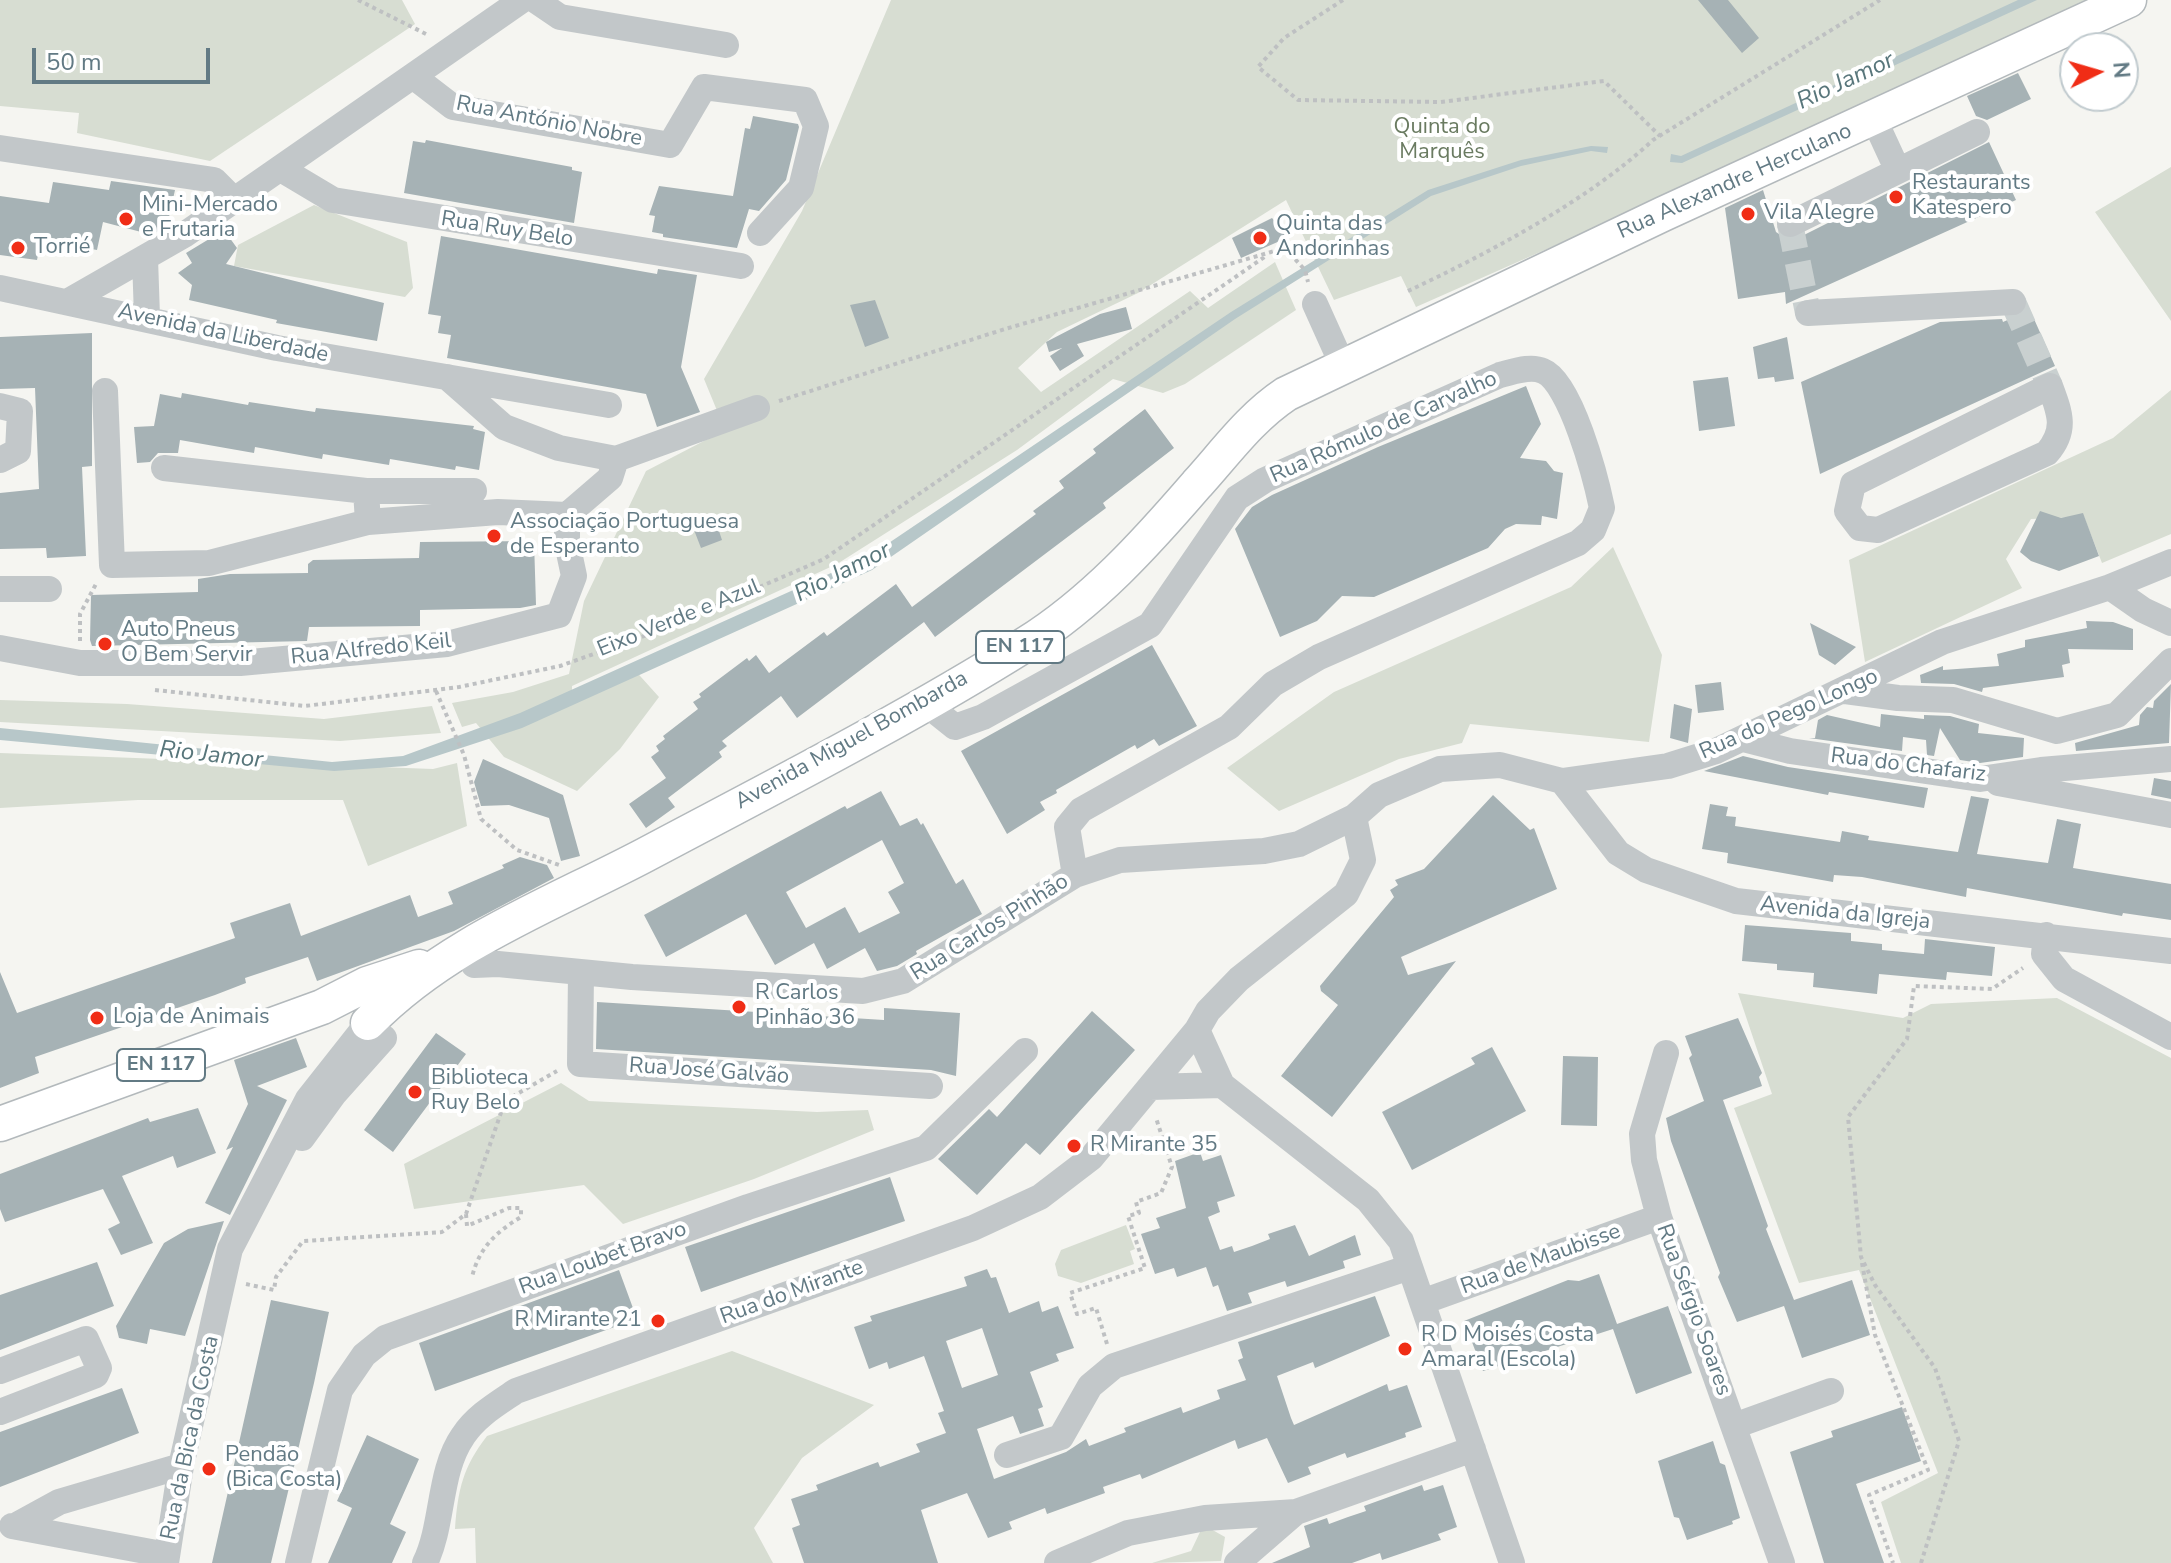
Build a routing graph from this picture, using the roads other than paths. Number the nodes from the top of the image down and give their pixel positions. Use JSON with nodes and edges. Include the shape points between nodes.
{"nodes":[{"id":1,"x":522,"y":0,"type":"edge"},
{"id":2,"x":535,"y":0,"type":"edge"},
{"id":3,"x":2129,"y":0,"type":"edge"},
{"id":4,"x":726,"y":45,"type":"dead end"},
{"id":5,"x":414,"y":77,"type":"junction"},
{"id":6,"x":1874,"y":119,"type":"junction"},
{"id":7,"x":1977,"y":132,"type":"dead end"},
{"id":8,"x":0,"y":148,"type":"edge"},
{"id":9,"x":281,"y":169,"type":"junction"},
{"id":10,"x":1898,"y":171,"type":"junction"},
{"id":11,"x":234,"y":200,"type":"junction"},
{"id":12,"x":1790,"y":224,"type":"dead end"},
{"id":13,"x":760,"y":233,"type":"dead end"},
{"id":14,"x":145,"y":258,"type":"junction"},
{"id":15,"x":741,"y":266,"type":"dead end"},
{"id":16,"x":0,"y":288,"type":"edge"},
{"id":17,"x":67,"y":302,"type":"junction"},
{"id":18,"x":2013,"y":302,"type":"dead end"},
{"id":19,"x":1315,"y":304,"type":"dead end"},
{"id":20,"x":1808,"y":313,"type":"dead end"},
{"id":21,"x":147,"y":317,"type":"junction"},
{"id":22,"x":1342,"y":364,"type":"junction"},
{"id":23,"x":447,"y":377,"type":"junction"},
{"id":24,"x":105,"y":391,"type":"dead end"},
{"id":25,"x":609,"y":405,"type":"dead end"},
{"id":26,"x":0,"y":406,"type":"edge"},
{"id":27,"x":757,"y":408,"type":"road end"},
{"id":28,"x":616,"y":459,"type":"junction"},
{"id":29,"x":0,"y":460,"type":"edge"},
{"id":30,"x":164,"y":468,"type":"dead end"},
{"id":31,"x":1853,"y":484,"type":"joint"},
{"id":32,"x":366,"y":491,"type":"junction"},
{"id":33,"x":474,"y":491,"type":"dead end"},
{"id":34,"x":567,"y":515,"type":"junction"},
{"id":35,"x":368,"y":522,"type":"junction"},
{"id":36,"x":2171,"y":562,"type":"edge"},
{"id":37,"x":2110,"y":587,"type":"junction"},
{"id":38,"x":0,"y":589,"type":"edge"},
{"id":39,"x":49,"y":589,"type":"dead end"},
{"id":40,"x":2171,"y":623,"type":"edge"},
{"id":41,"x":0,"y":648,"type":"edge"},
{"id":42,"x":2171,"y":661,"type":"edge"},
{"id":43,"x":1844,"y":691,"type":"junction"},
{"id":44,"x":925,"y":703,"type":"junction"},
{"id":45,"x":1743,"y":739,"type":"junction"},
{"id":46,"x":2171,"y":759,"type":"edge"},
{"id":47,"x":1980,"y":779,"type":"junction"},
{"id":48,"x":1562,"y":781,"type":"junction"},
{"id":49,"x":2171,"y":815,"type":"edge"},
{"id":50,"x":1354,"y":817,"type":"junction"},
{"id":51,"x":1075,"y":875,"type":"junction"},
{"id":52,"x":2045,"y":944,"type":"junction"},
{"id":53,"x":2171,"y":951,"type":"edge"},
{"id":54,"x":462,"y":961,"type":"junction"},
{"id":55,"x":581,"y":972,"type":"junction"},
{"id":56,"x":322,"y":1007,"type":"junction"},
{"id":57,"x":1197,"y":1030,"type":"junction"},
{"id":58,"x":376,"y":1031,"type":"junction"},
{"id":59,"x":2171,"y":1037,"type":"edge"},
{"id":60,"x":1025,"y":1051,"type":"dead end"},
{"id":61,"x":1666,"y":1053,"type":"dead end"},
{"id":62,"x":1222,"y":1085,"type":"junction"},
{"id":63,"x":930,"y":1086,"type":"dead end"},
{"id":64,"x":1149,"y":1088,"type":"junction"},
{"id":65,"x":0,"y":1124,"type":"edge"},
{"id":66,"x":1659,"y":1217,"type":"junction"},
{"id":67,"x":1410,"y":1267,"type":"junction"},
{"id":68,"x":1422,"y":1302,"type":"junction"},
{"id":69,"x":217,"y":1314,"type":"junction"},
{"id":70,"x":0,"y":1371,"type":"edge"},
{"id":71,"x":1831,"y":1391,"type":"dead end"},
{"id":72,"x":0,"y":1412,"type":"edge"},
{"id":73,"x":1734,"y":1426,"type":"junction"},
{"id":74,"x":1473,"y":1449,"type":"junction"},
{"id":75,"x":1007,"y":1455,"type":"dead end"},
{"id":76,"x":181,"y":1466,"type":"junction"},
{"id":77,"x":59,"y":1502,"type":"junction"},
{"id":78,"x":1296,"y":1512,"type":"junction"},
{"id":79,"x":1205,"y":1518,"type":"junction"},
{"id":80,"x":9,"y":1526,"type":"edge"},
{"id":81,"x":55,"y":1533,"type":"junction"},
{"id":82,"x":153,"y":1558,"type":"edge"},
{"id":83,"x":431,"y":1559,"type":"edge"},
{"id":84,"x":298,"y":1563,"type":"edge"},
{"id":85,"x":1057,"y":1563,"type":"edge"},
{"id":86,"x":1237,"y":1563,"type":"edge"},
{"id":87,"x":1512,"y":1563,"type":"edge"},
{"id":88,"x":1782,"y":1563,"type":"edge"}],
"edges":[{"from":1,"to":5,"type":"street"},
{"from":2,"to":4,"type":"street","via":[[560,17]]},
{"from":3,"to":6,"type":"main road","name":"Rua Alexandre Herculano","number":"EN 117"},
{"from":5,"to":9,"type":"street"},
{"from":5,"to":13,"type":"street","name":"Rua António Nobre","via":[[453,107],[670,145],[704,87],[805,100],[816,126],[801,188]]},
{"from":6,"to":10,"type":"street"},
{"from":6,"to":22,"type":"main road","name":"Rua Alexandre Herculano","number":"EN 117"},
{"from":7,"to":10,"type":"street"},
{"from":8,"to":11,"type":"street","via":[[214,180]]},
{"from":9,"to":11,"type":"street"},
{"from":9,"to":15,"type":"street","name":"Rua Ruy Belo","via":[[333,200]]},
{"from":10,"to":12,"type":"street"},
{"from":11,"to":14,"type":"street"},
{"from":14,"to":17,"type":"street"},
{"from":14,"to":21,"type":"street"},
{"from":16,"to":17,"type":"street","name":"Avenida da Liberdade"},
{"from":17,"to":21,"type":"street","name":"Avenida da Liberdade"},
{"from":18,"to":20,"type":"street"},
{"from":19,"to":22,"type":"street"},
{"from":21,"to":23,"type":"street","name":"Avenida da Liberdade","via":[[277,348]]},
{"from":22,"to":44,"type":"main road","name":"Avenida Miguel Bombarda","number":"EN 117","via":[[1259,414],[1098,589],[1025,645]]},
{"from":23,"to":25,"type":"street","name":"Avenida da Liberdade"},
{"from":23,"to":28,"type":"street","via":[[504,427],[559,448]]},
{"from":24,"to":35,"type":"street","via":[[112,565],[209,563]]},
{"from":26,"to":29,"type":"street","via":[[20,411],[18,451]]},
{"from":27,"to":28,"type":"street"},
{"from":28,"to":34,"type":"street","via":[[610,478]]},
{"from":30,"to":32,"type":"street"},
{"from":31,"to":31,"type":"street","via":[[1847,511],[1860,528],[1878,530],[2047,453],[2063,424],[2050,386]]},
{"from":32,"to":33,"type":"street"},
{"from":32,"to":35,"type":"street"},
{"from":34,"to":35,"type":"street","via":[[498,512]]},
{"from":34,"to":41,"type":"street","name":"Rua Alfredo Keil","via":[[574,576],[559,615],[447,644],[240,663],[80,663]]},
{"from":36,"to":37,"type":"street","name":"Rua do Pego Longo"},
{"from":37,"to":40,"type":"street"},
{"from":37,"to":43,"type":"street","name":"Rua do Pego Longo","via":[[1942,642]]},
{"from":38,"to":39,"type":"street"},
{"from":42,"to":43,"type":"street","via":[[2117,715],[2057,731],[1953,700]]},
{"from":43,"to":45,"type":"street","name":"Rua do Pego Longo"},
{"from":44,"to":51,"type":"street","name":"Rua Rómulo de Carvalho","via":[[955,727],[983,717],[1150,625],[1237,498],[1265,480],[1500,375],[1544,371],[1561,385],[1602,508],[1593,530],[1578,543],[1319,657],[1273,684],[1229,727],[1081,810],[1067,827]]},
{"from":44,"to":54,"type":"main road","name":"Avenida Miguel Bombarda","number":"EN 117","via":[[642,857],[568,891]]},
{"from":45,"to":47,"type":"street","name":"Rua do Chafariz","via":[[1790,751]]},
{"from":45,"to":48,"type":"street","name":"Rua do Pego Longo","via":[[1668,766]]},
{"from":46,"to":47,"type":"street","name":"Rua do Chafariz"},
{"from":47,"to":49,"type":"street"},
{"from":48,"to":50,"type":"street","name":"Rua do Pego Longo","via":[[1500,765],[1440,769],[1379,795]]},
{"from":48,"to":52,"type":"street","name":"Avenida da Igreja","via":[[1618,853],[1646,870],[1736,901]]},
{"from":50,"to":51,"type":"street","name":"Rua Carlos Pinhão","via":[[1299,844],[1120,860]]},
{"from":50,"to":57,"type":"street","via":[[1363,860],[1346,894],[1239,979]]},
{"from":51,"to":55,"type":"street","name":"Rua Carlos Pinhão","via":[[903,981],[863,991]]},
{"from":52,"to":53,"type":"street","name":"Avenida da Igreja"},
{"from":52,"to":59,"type":"street","via":[[2064,979]]},
{"from":54,"to":55,"type":"street","name":"Rua Carlos Pinhão"},
{"from":54,"to":56,"type":"main road","name":"Avenida Miguel Bombarda","number":"EN 117","via":[[367,984]]},
{"from":54,"to":58,"type":"main road","name":"Avenida Miguel Bombarda","number":"EN 117","via":[[387,1004]]},
{"from":55,"to":63,"type":"street","name":"Rua José Galvão","via":[[580,1064]]},
{"from":56,"to":58,"type":"main road","via":[[349,1007]]},
{"from":56,"to":65,"type":"main road","name":"Avenida Miguel Bombarda","number":"EN 117"},
{"from":57,"to":62,"type":"street"},
{"from":57,"to":64,"type":"street","name":"Rua do Mirante"},
{"from":58,"to":69,"type":"street","name":"Rua da Bica da Costa","via":[[305,1133]]},
{"from":58,"to":69,"type":"street","name":"Rua da Bica da Costa","via":[[329,1069],[277,1152],[230,1249]]},
{"from":60,"to":84,"type":"street","name":"Rua Loubet Bravo","via":[[926,1148],[385,1338],[364,1355],[340,1390]]},
{"from":61,"to":66,"type":"street","name":"Rua Sérgio Soares","via":[[1642,1134]]},
{"from":62,"to":64,"type":"street"},
{"from":62,"to":67,"type":"street","via":[[1368,1200],[1401,1241]]},
{"from":64,"to":83,"type":"street","name":"Rua do Mirante","via":[[1091,1158],[1040,1197],[973,1228],[516,1391],[462,1437],[446,1478]]},
{"from":66,"to":68,"type":"street","name":"Rua de Maubisse"},
{"from":66,"to":73,"type":"street","name":"Rua Sérgio Soares"},
{"from":67,"to":68,"type":"street"},
{"from":67,"to":75,"type":"street","via":[[1114,1366],[1090,1386],[1061,1437]]},
{"from":68,"to":74,"type":"street"},
{"from":69,"to":76,"type":"street","name":"Rua da Bica da Costa"},
{"from":70,"to":72,"type":"street","via":[[86,1339],[99,1368],[96,1375]]},
{"from":71,"to":73,"type":"street"},
{"from":73,"to":88,"type":"street","name":"Rua Sérgio Soares"},
{"from":74,"to":78,"type":"street"},
{"from":74,"to":87,"type":"street"},
{"from":76,"to":77,"type":"street"},
{"from":76,"to":82,"type":"street","name":"Rua da Bica da Costa"},
{"from":77,"to":80,"type":"street"},
{"from":77,"to":81,"type":"street","via":[[50,1523]]},
{"from":78,"to":79,"type":"street"},
{"from":78,"to":86,"type":"street"},
{"from":79,"to":85,"type":"street","via":[[1128,1533]]},
{"from":79,"to":86,"type":"street","via":[[1227,1526],[1237,1543]]},
{"from":80,"to":81,"type":"street"},
{"from":81,"to":82,"type":"street"}]}
